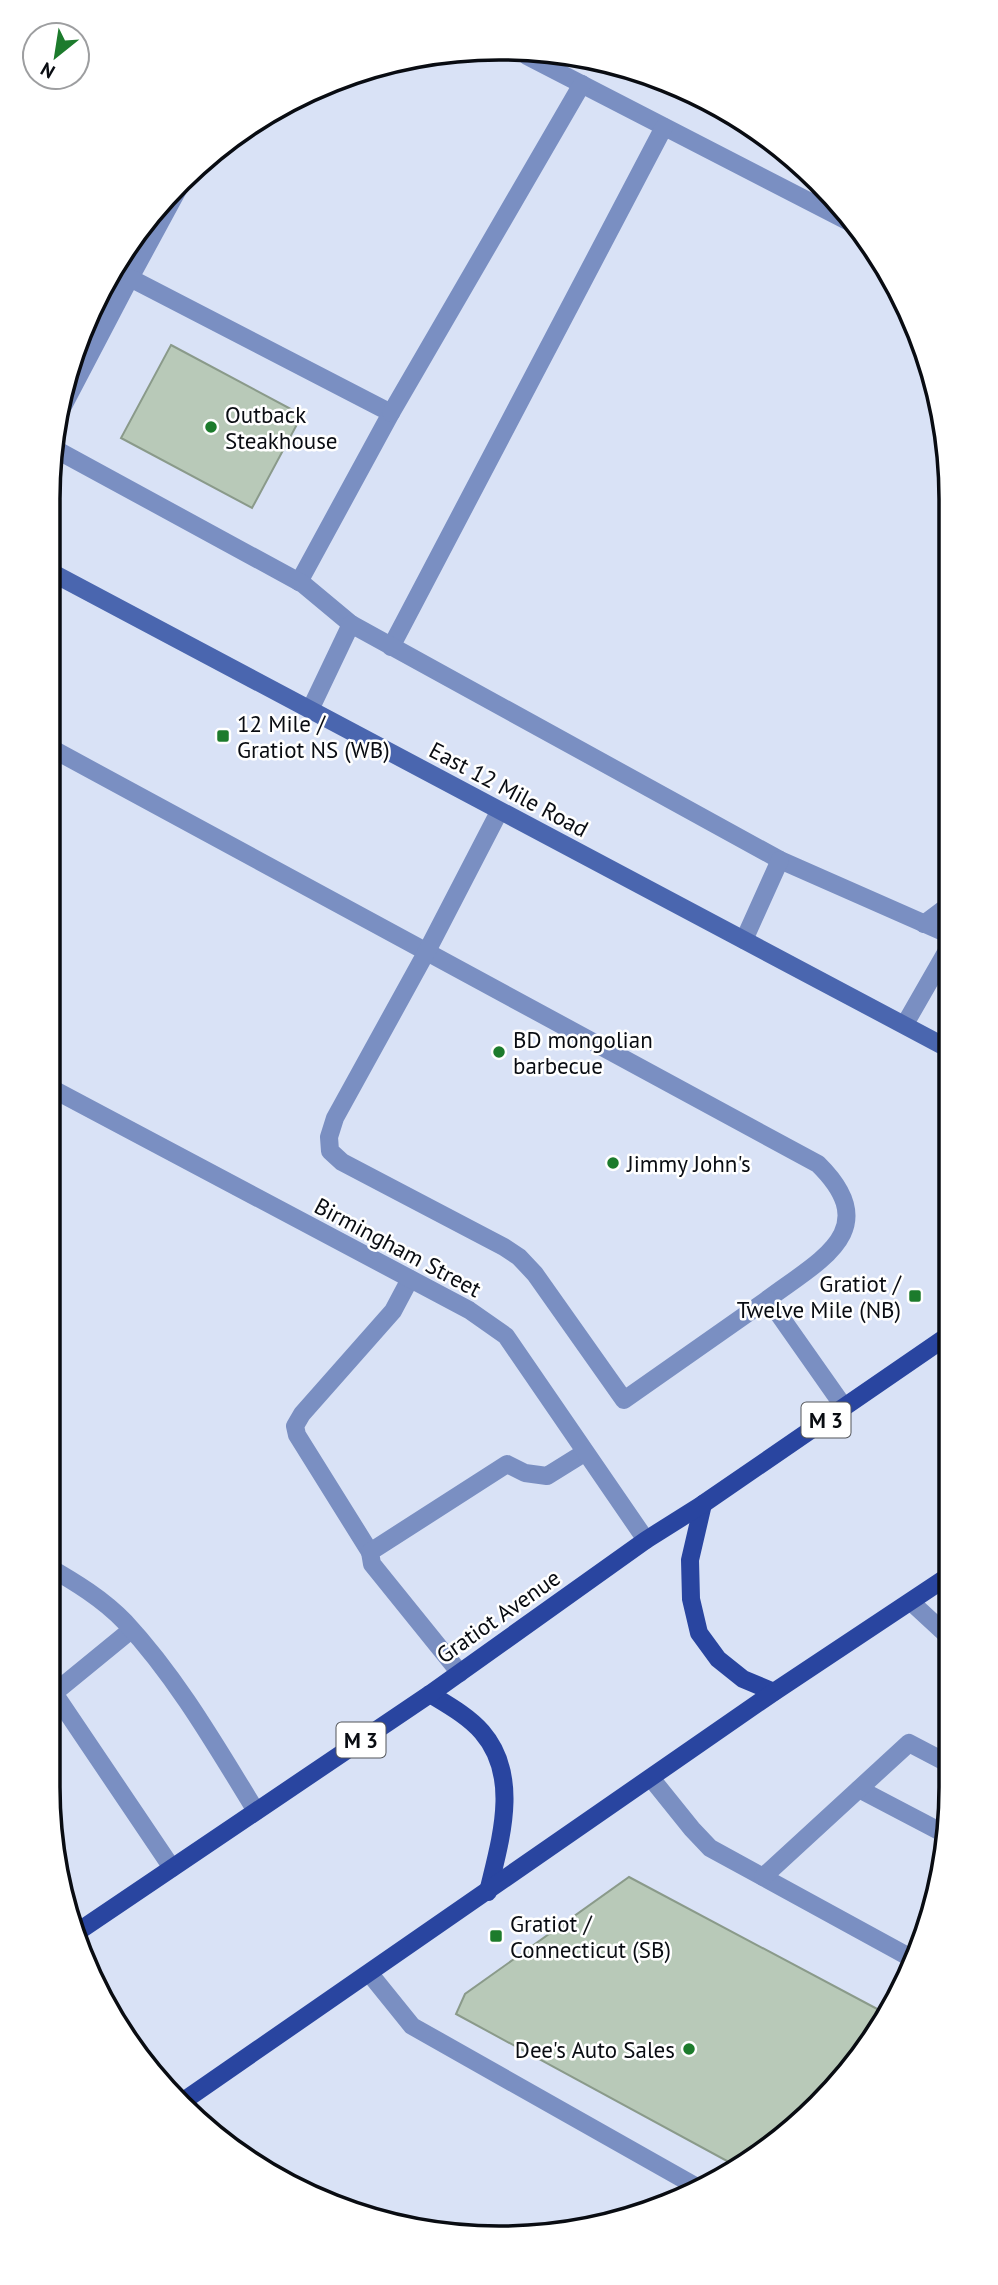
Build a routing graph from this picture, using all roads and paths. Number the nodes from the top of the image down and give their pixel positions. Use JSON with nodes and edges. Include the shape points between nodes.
{"nodes":[{"id":1,"x":537,"y":61,"type":"edge"},
{"id":2,"x":582,"y":84,"type":"junction"},
{"id":3,"x":664,"y":127,"type":"junction"},
{"id":4,"x":165,"y":214,"type":"edge"},
{"id":5,"x":833,"y":214,"type":"edge"},
{"id":6,"x":130,"y":278,"type":"junction"},
{"id":7,"x":74,"y":385,"type":"edge"},
{"id":8,"x":391,"y":413,"type":"junction"},
{"id":9,"x":62,"y":453,"type":"edge"},
{"id":10,"x":60,"y":577,"type":"edge"},
{"id":11,"x":299,"y":582,"type":"junction"},
{"id":12,"x":351,"y":624,"type":"junction"},
{"id":13,"x":391,"y":647,"type":"junction"},
{"id":14,"x":310,"y":710,"type":"junction"},
{"id":15,"x":60,"y":753,"type":"edge"},
{"id":16,"x":499,"y":812,"type":"junction"},
{"id":17,"x":780,"y":860,"type":"junction"},
{"id":18,"x":939,"y":913,"type":"edge"},
{"id":19,"x":925,"y":924,"type":"junction"},
{"id":20,"x":939,"y":930,"type":"edge"},
{"id":21,"x":744,"y":940,"type":"junction"},
{"id":22,"x":427,"y":951,"type":"junction"},
{"id":23,"x":939,"y":965,"type":"edge"},
{"id":24,"x":905,"y":1024,"type":"junction"},
{"id":25,"x":939,"y":1043,"type":"edge"},
{"id":26,"x":60,"y":1093,"type":"edge"},
{"id":27,"x":410,"y":1279,"type":"junction"},
{"id":28,"x":768,"y":1299,"type":"junction"},
{"id":29,"x":939,"y":1342,"type":"edge"},
{"id":30,"x":844,"y":1407,"type":"junction"},
{"id":31,"x":584,"y":1453,"type":"junction"},
{"id":32,"x":703,"y":1504,"type":"junction"},
{"id":33,"x":646,"y":1540,"type":"junction"},
{"id":34,"x":370,"y":1552,"type":"junction"},
{"id":35,"x":60,"y":1573,"type":"edge"},
{"id":36,"x":939,"y":1583,"type":"edge"},
{"id":37,"x":911,"y":1602,"type":"junction"},
{"id":38,"x":939,"y":1629,"type":"edge"},
{"id":39,"x":131,"y":1630,"type":"junction"},
{"id":40,"x":460,"y":1673,"type":"junction"},
{"id":41,"x":60,"y":1684,"type":"edge"},
{"id":42,"x":774,"y":1692,"type":"junction"},
{"id":43,"x":430,"y":1694,"type":"junction"},
{"id":44,"x":60,"y":1704,"type":"edge"},
{"id":45,"x":939,"y":1759,"type":"edge"},
{"id":46,"x":651,"y":1778,"type":"junction"},
{"id":47,"x":859,"y":1789,"type":"junction"},
{"id":48,"x":256,"y":1811,"type":"junction"},
{"id":49,"x":936,"y":1830,"type":"edge"},
{"id":50,"x":172,"y":1868,"type":"junction"},
{"id":51,"x":763,"y":1877,"type":"junction"},
{"id":52,"x":488,"y":1892,"type":"junction"},
{"id":53,"x":83,"y":1928,"type":"edge"},
{"id":54,"x":905,"y":1955,"type":"edge"},
{"id":55,"x":370,"y":1974,"type":"junction"},
{"id":56,"x":189,"y":2098,"type":"edge"},
{"id":57,"x":686,"y":2183,"type":"edge"}],
"edges":[{"from":1,"to":2,"type":"street"},
{"from":2,"to":3,"type":"street"},
{"from":2,"to":8,"type":"street"},
{"from":3,"to":5,"type":"street"},
{"from":3,"to":13,"type":"street"},
{"from":4,"to":6,"type":"street"},
{"from":6,"to":7,"type":"street"},
{"from":6,"to":8,"type":"street"},
{"from":8,"to":11,"type":"street"},
{"from":9,"to":11,"type":"street"},
{"from":10,"to":14,"type":"main road","name":"East 12 Mile Road"},
{"from":11,"to":12,"type":"street"},
{"from":12,"to":13,"type":"street"},
{"from":12,"to":14,"type":"street"},
{"from":13,"to":17,"type":"street"},
{"from":14,"to":16,"type":"main road","name":"East 12 Mile Road"},
{"from":15,"to":22,"type":"street"},
{"from":16,"to":21,"type":"main road","name":"East 12 Mile Road"},
{"from":16,"to":22,"type":"street"},
{"from":17,"to":19,"type":"street"},
{"from":17,"to":21,"type":"street"},
{"from":18,"to":19,"type":"street"},
{"from":19,"to":20,"type":"street"},
{"from":21,"to":24,"type":"main road","name":"East 12 Mile Road"},
{"from":22,"to":28,"type":"street","via":[[818,1164],[836,1181],[846,1203],[847,1222],[840,1242]]},
{"from":22,"to":28,"type":"street","via":[[335,1118],[328,1137],[330,1152],[519,1257],[624,1400]]},
{"from":23,"to":24,"type":"street"},
{"from":24,"to":25,"type":"main road","name":"East 12 Mile Road"},
{"from":26,"to":27,"type":"street","name":"Birmingham Street"},
{"from":27,"to":31,"type":"street","name":"Birmingham Street","via":[[506,1336]]},
{"from":27,"to":34,"type":"street","via":[[394,1311],[295,1426]]},
{"from":28,"to":30,"type":"street"},
{"from":29,"to":30,"type":"main road","name":"Gratiot Avenue","number":"M 3"},
{"from":30,"to":32,"type":"main road","name":"Gratiot Avenue","number":"M 3"},
{"from":31,"to":33,"type":"street","name":"Birmingham Street"},
{"from":31,"to":34,"type":"street","via":[[547,1476],[507,1464]]},
{"from":32,"to":33,"type":"main road","name":"Gratiot Avenue","number":"M 3"},
{"from":32,"to":42,"type":"main road","via":[[690,1560],[691,1599],[699,1633],[718,1659],[743,1679]]},
{"from":33,"to":40,"type":"main road","name":"Gratiot Avenue","number":"M 3"},
{"from":34,"to":40,"type":"street","via":[[372,1564]]},
{"from":35,"to":39,"type":"street","via":[[82,1586]]},
{"from":36,"to":37,"type":"main road"},
{"from":37,"to":38,"type":"street"},
{"from":37,"to":42,"type":"main road"},
{"from":39,"to":41,"type":"street"},
{"from":39,"to":48,"type":"street","via":[[174,1682]]},
{"from":40,"to":43,"type":"main road","name":"Gratiot Avenue","number":"M 3"},
{"from":42,"to":46,"type":"main road"},
{"from":43,"to":48,"type":"main road","name":"Gratiot Avenue","number":"M 3"},
{"from":43,"to":52,"type":"main road","via":[[482,1733],[497,1759],[505,1792],[503,1831]]},
{"from":44,"to":50,"type":"street"},
{"from":45,"to":47,"type":"street","via":[[909,1743]]},
{"from":46,"to":51,"type":"street","via":[[710,1848]]},
{"from":46,"to":52,"type":"main road"},
{"from":47,"to":49,"type":"street"},
{"from":47,"to":51,"type":"street"},
{"from":48,"to":50,"type":"main road","name":"Gratiot Avenue","number":"M 3"},
{"from":50,"to":53,"type":"main road","name":"Gratiot Avenue","number":"M 3"},
{"from":51,"to":54,"type":"street"},
{"from":52,"to":55,"type":"main road"},
{"from":55,"to":56,"type":"main road"},
{"from":55,"to":57,"type":"street","via":[[412,2026]]}]}
